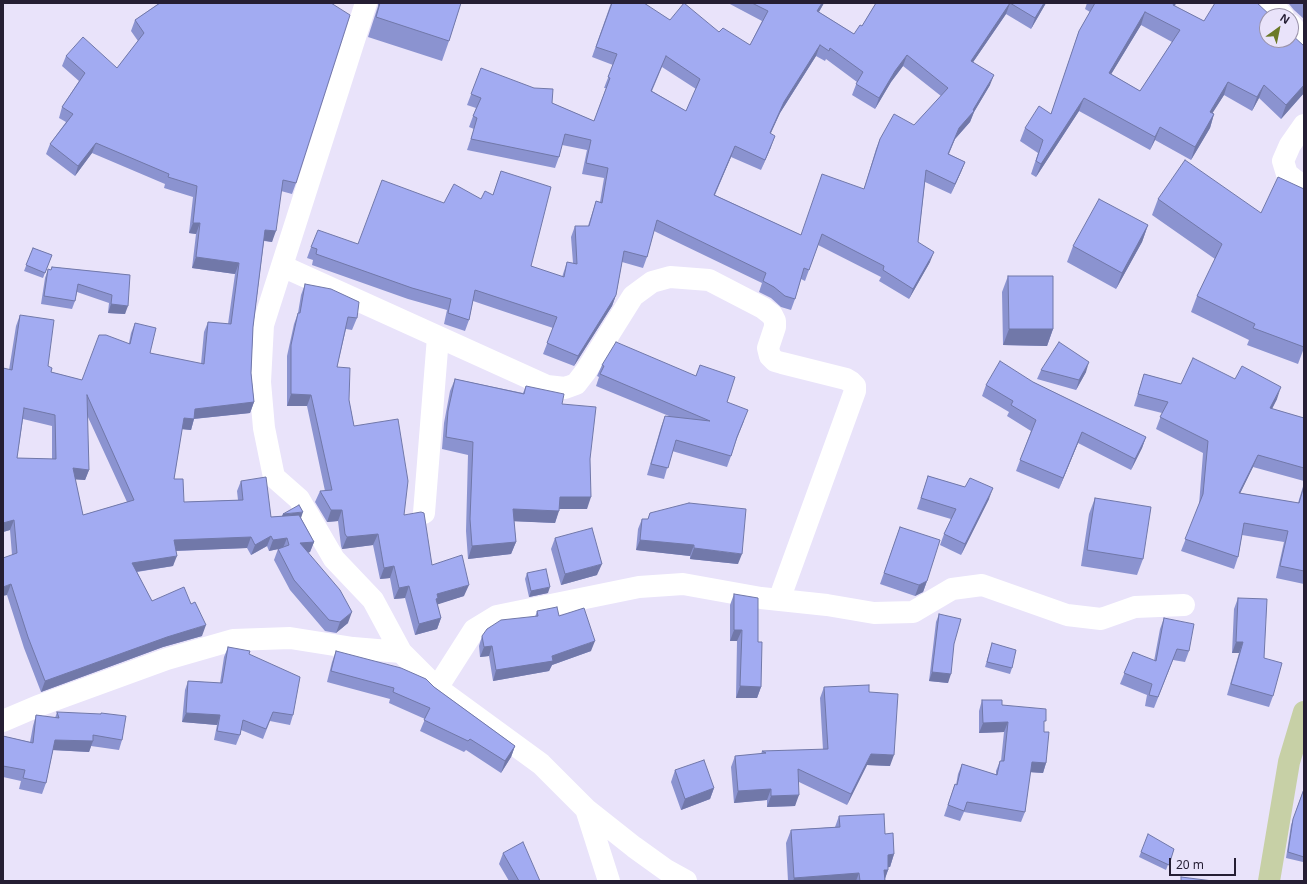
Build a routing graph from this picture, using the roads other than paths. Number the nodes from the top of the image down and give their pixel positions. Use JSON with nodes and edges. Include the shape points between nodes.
{"nodes":[{"id":1,"x":366,"y":3,"type":"edge"},
{"id":2,"x":1304,"y":125,"type":"edge"},
{"id":3,"x":1304,"y":187,"type":"edge"},
{"id":4,"x":282,"y":266,"type":"junction"},
{"id":5,"x":438,"y":337,"type":"junction"},
{"id":6,"x":424,"y":513,"type":"edge"},
{"id":7,"x":779,"y":600,"type":"junction"},
{"id":8,"x":1184,"y":605,"type":"dead end"},
{"id":9,"x":401,"y":652,"type":"junction"},
{"id":10,"x":437,"y":688,"type":"junction"},
{"id":11,"x":1304,"y":712,"type":"edge"},
{"id":12,"x":3,"y":721,"type":"edge"},
{"id":13,"x":586,"y":809,"type":"junction"},
{"id":14,"x":609,"y":881,"type":"edge"},
{"id":15,"x":686,"y":881,"type":"edge"},
{"id":16,"x":1269,"y":881,"type":"edge"}],
"edges":[{"from":1,"to":4,"type":"street"},
{"from":2,"to":3,"type":"street","via":[[1290,145],[1283,161],[1287,174]]},
{"from":4,"to":5,"type":"street"},
{"from":4,"to":9,"type":"street","via":[[262,325],[260,382],[264,428],[274,477],[299,499],[334,559],[373,600]]},
{"from":5,"to":6,"type":"street"},
{"from":5,"to":7,"type":"street","via":[[547,386],[565,388],[576,384],[633,296],[652,282],[670,277],[709,280],[763,308],[775,321],[768,348],[770,356],[782,363],[846,379],[855,386]]},
{"from":7,"to":8,"type":"street","via":[[874,613],[913,612],[952,589],[982,585],[1067,615],[1101,619],[1135,607]]},
{"from":7,"to":10,"type":"street","via":[[683,584],[639,587],[497,616],[474,630]]},
{"from":9,"to":10,"type":"street"},
{"from":9,"to":12,"type":"street","via":[[353,648],[290,638],[233,640],[167,659]]},
{"from":10,"to":13,"type":"street","via":[[541,764]]},
{"from":11,"to":16,"type":"main road","via":[[1289,762]]},
{"from":13,"to":14,"type":"street"},
{"from":13,"to":15,"type":"street","via":[[634,847]]}]}
